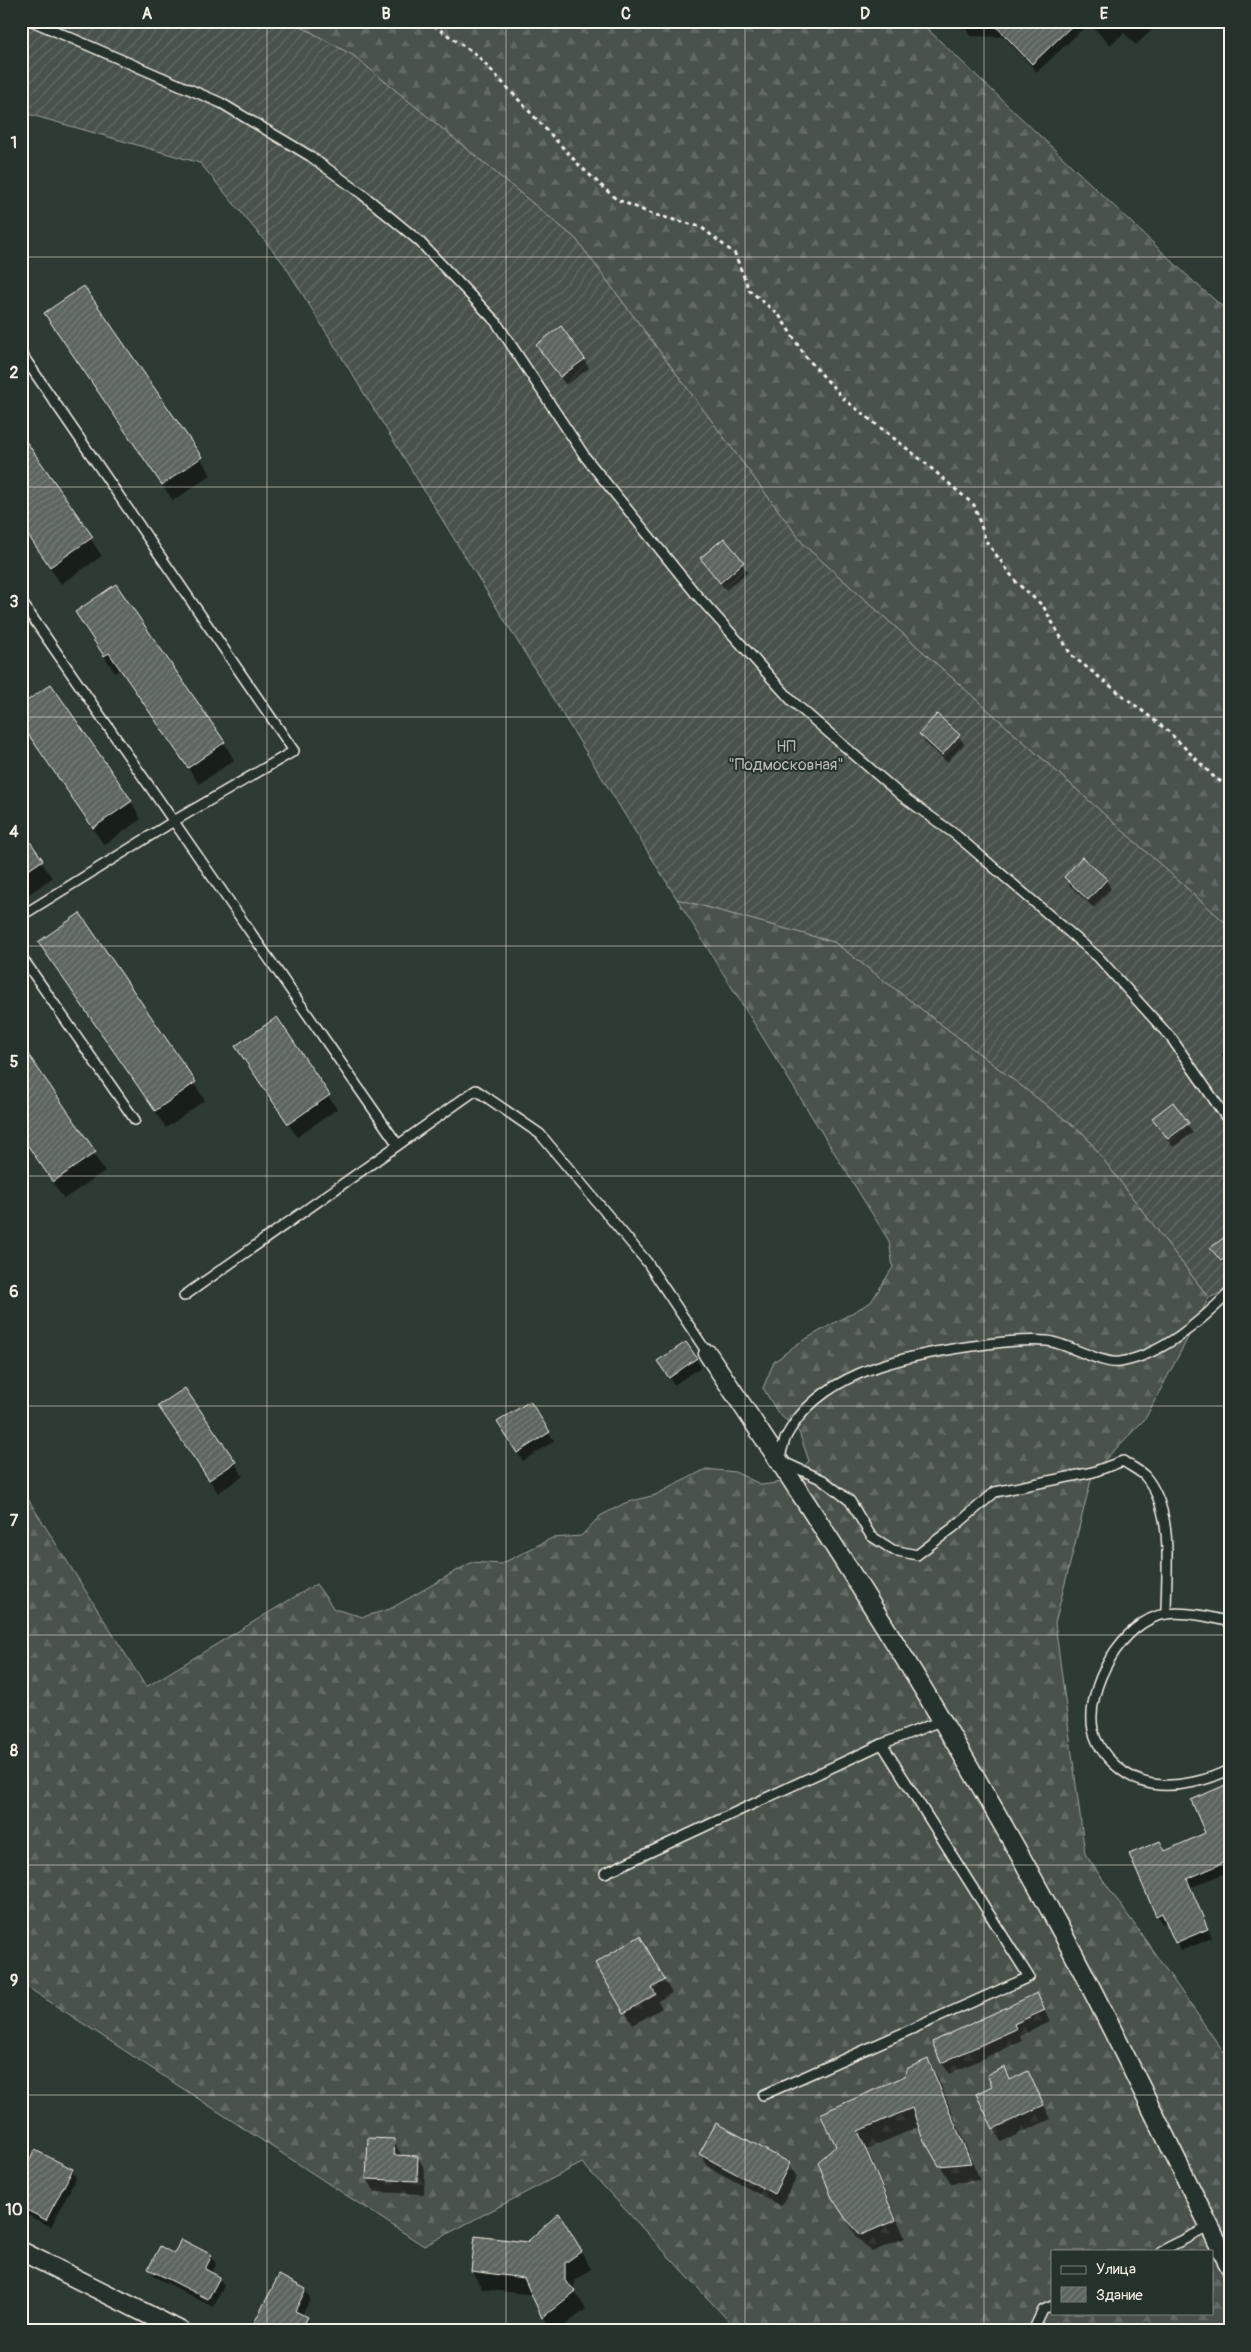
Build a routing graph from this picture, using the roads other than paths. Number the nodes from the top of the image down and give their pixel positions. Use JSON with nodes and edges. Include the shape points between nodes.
{"nodes":[{"id":1,"x":32,"y":21,"type":"edge"},
{"id":2,"x":21,"y":353,"type":"edge"},
{"id":3,"x":21,"y":601,"type":"edge"},
{"id":4,"x":174,"y":821,"type":"junction"},
{"id":5,"x":21,"y":916,"type":"edge"},
{"id":6,"x":21,"y":956,"type":"edge"},
{"id":7,"x":136,"y":1120,"type":"dead end"},
{"id":8,"x":1230,"y":1122,"type":"edge"},
{"id":9,"x":398,"y":1145,"type":"junction"},
{"id":10,"x":1230,"y":1292,"type":"edge"},
{"id":11,"x":184,"y":1296,"type":"dead end"},
{"id":12,"x":708,"y":1354,"type":"joint"},
{"id":13,"x":779,"y":1460,"type":"junction"},
{"id":14,"x":1166,"y":1614,"type":"junction"},
{"id":15,"x":1230,"y":1622,"type":"edge"},
{"id":16,"x":943,"y":1720,"type":"junction"},
{"id":17,"x":882,"y":1744,"type":"junction"},
{"id":18,"x":1230,"y":1769,"type":"edge"},
{"id":19,"x":605,"y":1873,"type":"dead end"},
{"id":20,"x":763,"y":2095,"type":"dead end"},
{"id":21,"x":1209,"y":2227,"type":"junction"},
{"id":22,"x":1163,"y":2250,"type":"edge"},
{"id":23,"x":21,"y":2251,"type":"edge"},
{"id":24,"x":1230,"y":2267,"type":"edge"},
{"id":25,"x":1051,"y":2306,"type":"edge"},
{"id":26,"x":181,"y":2331,"type":"edge"},
{"id":27,"x":1033,"y":2331,"type":"edge"}],
"edges":[{"from":1,"to":8,"type":"lane","via":[[221,103],[310,156],[419,241],[496,322],[586,458],[695,593],[792,701],[1098,957],[1172,1039]]},
{"from":2,"to":4,"type":"lane","via":[[294,751]]},
{"from":3,"to":4,"type":"lane"},
{"from":4,"to":5,"type":"lane"},
{"from":4,"to":9,"type":"lane"},
{"from":6,"to":7,"type":"lane"},
{"from":9,"to":11,"type":"lane"},
{"from":9,"to":12,"type":"lane","via":[[476,1090],[540,1134],[647,1262]]},
{"from":10,"to":13,"type":"lane","via":[[1208,1314],[1170,1341],[1140,1357],[1117,1363],[1050,1341],[1008,1340],[919,1355],[863,1371],[836,1385],[801,1414],[786,1436]]},
{"from":12,"to":13,"type":"street"},
{"from":13,"to":14,"type":"lane","via":[[823,1480],[850,1501],[871,1536],[893,1550],[917,1555],[994,1492],[1093,1472],[1122,1461],[1144,1475],[1159,1497],[1166,1534]]},
{"from":13,"to":16,"type":"street"},
{"from":14,"to":15,"type":"lane","via":[[1204,1616]]},
{"from":14,"to":18,"type":"lane","via":[[1147,1620],[1120,1644],[1108,1661],[1097,1685],[1092,1711],[1093,1730],[1100,1747],[1114,1765],[1151,1784],[1192,1782]]},
{"from":16,"to":17,"type":"lane"},
{"from":16,"to":21,"type":"street","via":[[1063,1935]]},
{"from":17,"to":19,"type":"lane"},
{"from":17,"to":20,"type":"lane","via":[[1030,1978]]},
{"from":21,"to":22,"type":"lane"},
{"from":21,"to":24,"type":"street"},
{"from":23,"to":26,"type":"street"},
{"from":25,"to":27,"type":"lane","via":[[1043,2310]]}]}
